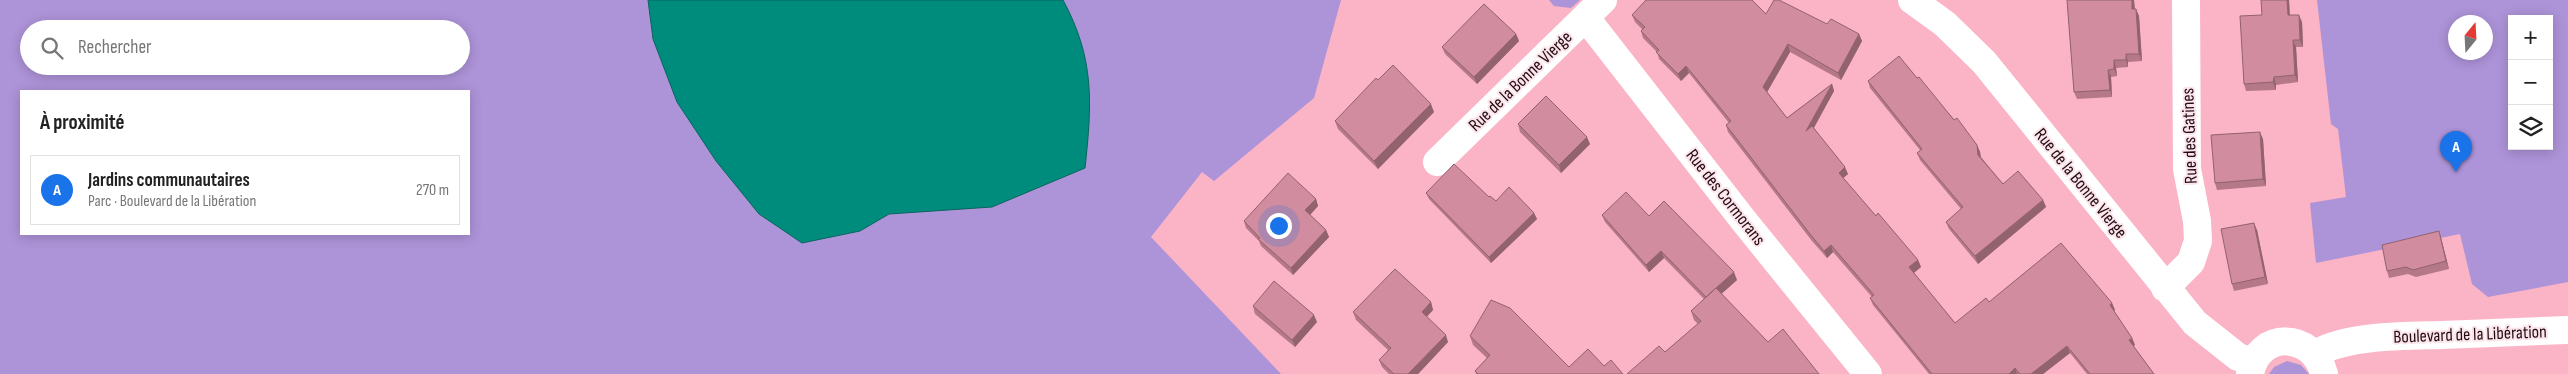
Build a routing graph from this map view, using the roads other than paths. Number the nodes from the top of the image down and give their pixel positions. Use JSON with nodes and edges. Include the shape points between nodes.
{"nodes":[{"id":1,"x":1912,"y":0,"type":"edge"},
{"id":2,"x":2186,"y":0,"type":"edge"},
{"id":3,"x":1594,"y":9,"type":"edge"},
{"id":4,"x":1437,"y":162,"type":"dead end"},
{"id":5,"x":2165,"y":288,"type":"junction"},
{"id":6,"x":2568,"y":330,"type":"edge"},
{"id":7,"x":2319,"y":364,"type":"edge"},
{"id":8,"x":2251,"y":368,"type":"edge"},
{"id":9,"x":1868,"y":374,"type":"edge"}],
"edges":[{"from":1,"to":5,"type":"street","name":"Rue de la Bonne Vierge","via":[[1945,24],[1984,62]]},
{"from":2,"to":5,"type":"street","name":"Rue des Gatines","via":[[2187,168],[2198,241],[2191,262]]},
{"from":3,"to":4,"type":"street","name":"Rue de la Bonne Vierge"},
{"from":3,"to":9,"type":"street","name":"Rue des Cormorans","via":[[1738,214]]},
{"from":5,"to":8,"type":"street","name":"Rue de la Bonne Vierge","via":[[2194,323]]},
{"from":6,"to":7,"type":"street","name":"Boulevard de la Libération","via":[[2366,340],[2334,345]]},
{"from":7,"to":8,"type":"street","via":[[2300,344],[2282,341],[2260,352]]}]}
